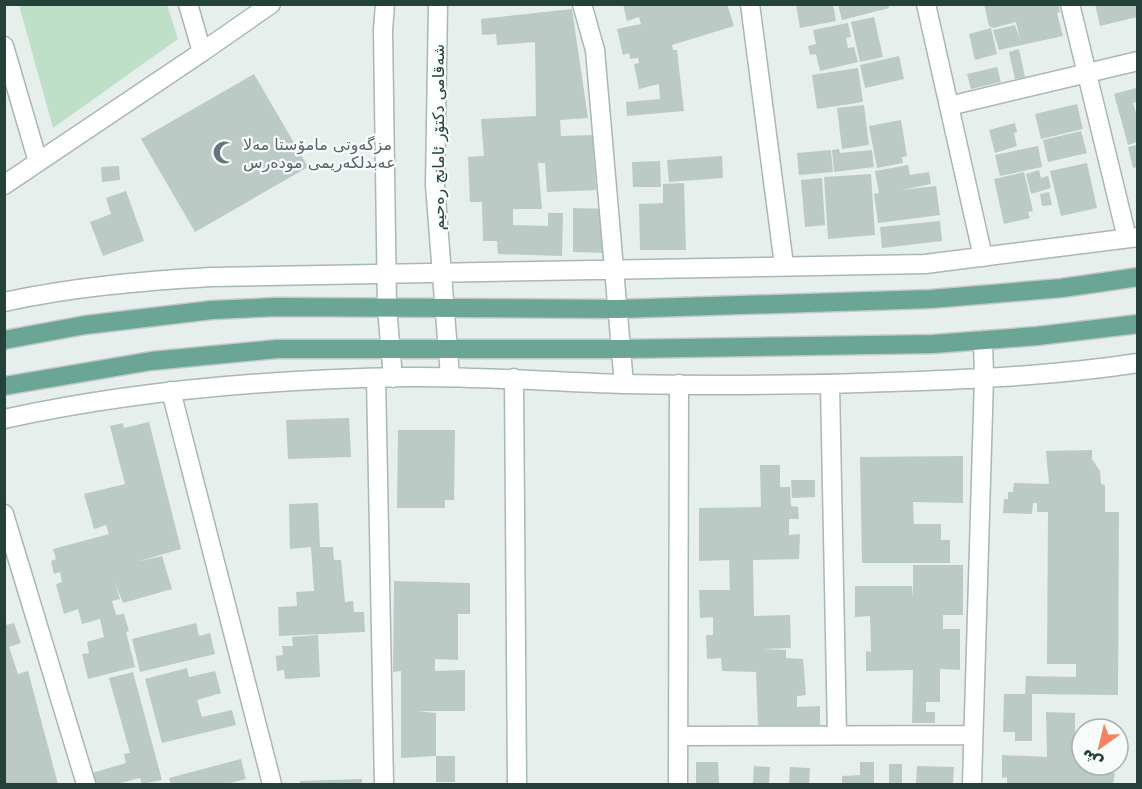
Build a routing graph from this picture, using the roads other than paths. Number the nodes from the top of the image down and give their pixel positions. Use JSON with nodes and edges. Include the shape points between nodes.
{"nodes":[{"id":1,"x":188,"y":4,"type":"edge"},
{"id":2,"x":271,"y":4,"type":"edge"},
{"id":3,"x":385,"y":4,"type":"edge"},
{"id":4,"x":438,"y":4,"type":"edge"},
{"id":5,"x":582,"y":4,"type":"edge"},
{"id":6,"x":750,"y":4,"type":"edge"},
{"id":7,"x":926,"y":4,"type":"edge"},
{"id":8,"x":1070,"y":4,"type":"edge"},
{"id":9,"x":4,"y":46,"type":"edge"},
{"id":10,"x":202,"y":52,"type":"junction"},
{"id":11,"x":1137,"y":61,"type":"edge"},
{"id":12,"x":1087,"y":73,"type":"junction"},
{"id":13,"x":949,"y":106,"type":"junction"},
{"id":14,"x":38,"y":162,"type":"junction"},
{"id":15,"x":4,"y":185,"type":"edge"},
{"id":16,"x":1132,"y":238,"type":"edge"},
{"id":17,"x":982,"y":257,"type":"junction"},
{"id":18,"x":784,"y":265,"type":"junction"},
{"id":19,"x":615,"y":271,"type":"junction"},
{"id":20,"x":441,"y":272,"type":"junction"},
{"id":21,"x":386,"y":273,"type":"junction"},
{"id":22,"x":1137,"y":278,"type":"edge"},
{"id":23,"x":4,"y":302,"type":"edge"},
{"id":24,"x":387,"y":308,"type":"junction"},
{"id":25,"x":444,"y":308,"type":"junction"},
{"id":26,"x":618,"y":309,"type":"junction"},
{"id":27,"x":1137,"y":324,"type":"edge"},
{"id":28,"x":4,"y":340,"type":"edge"},
{"id":29,"x":983,"y":340,"type":"junction"},
{"id":30,"x":449,"y":349,"type":"junction"},
{"id":31,"x":621,"y":349,"type":"junction"},
{"id":32,"x":390,"y":350,"type":"junction"},
{"id":33,"x":1137,"y":363,"type":"edge"},
{"id":34,"x":450,"y":377,"type":"junction"},
{"id":35,"x":384,"y":378,"type":"junction"},
{"id":36,"x":514,"y":378,"type":"junction"},
{"id":37,"x":984,"y":378,"type":"junction"},
{"id":38,"x":624,"y":384,"type":"junction"},
{"id":39,"x":680,"y":384,"type":"junction"},
{"id":40,"x":830,"y":385,"type":"junction"},
{"id":41,"x":4,"y":386,"type":"edge"},
{"id":42,"x":171,"y":391,"type":"junction"},
{"id":43,"x":4,"y":419,"type":"edge"},
{"id":44,"x":4,"y":514,"type":"edge"},
{"id":45,"x":837,"y":735,"type":"junction"},
{"id":46,"x":973,"y":735,"type":"junction"},
{"id":47,"x":678,"y":736,"type":"junction"},
{"id":48,"x":86,"y":784,"type":"edge"},
{"id":49,"x":272,"y":784,"type":"edge"},
{"id":50,"x":384,"y":784,"type":"edge"},
{"id":51,"x":517,"y":784,"type":"edge"},
{"id":52,"x":678,"y":784,"type":"edge"},
{"id":53,"x":972,"y":784,"type":"edge"}],
"edges":[{"from":1,"to":10,"type":"street"},
{"from":2,"to":10,"type":"street"},
{"from":3,"to":21,"type":"street"},
{"from":4,"to":20,"type":"street","name":"شەقامی دکتۆر ئامانج رەحیم","via":[[435,185]]},
{"from":5,"to":19,"type":"street","via":[[595,50]]},
{"from":6,"to":18,"type":"street"},
{"from":7,"to":13,"type":"street"},
{"from":8,"to":12,"type":"street"},
{"from":9,"to":14,"type":"street"},
{"from":10,"to":14,"type":"street"},
{"from":11,"to":12,"type":"street"},
{"from":12,"to":13,"type":"street"},
{"from":12,"to":16,"type":"street"},
{"from":13,"to":17,"type":"street"},
{"from":14,"to":15,"type":"street"},
{"from":16,"to":17,"type":"street"},
{"from":17,"to":18,"type":"street","via":[[925,264]]},
{"from":18,"to":19,"type":"street"},
{"from":19,"to":20,"type":"street"},
{"from":19,"to":26,"type":"street"},
{"from":20,"to":21,"type":"street"},
{"from":20,"to":25,"type":"street","name":"شەقامی دکتۆر ئامانج رەحیم"},
{"from":21,"to":23,"type":"street","via":[[211,276],[82,288]]},
{"from":21,"to":24,"type":"street"},
{"from":22,"to":26,"type":"main road","via":[[931,299]]},
{"from":24,"to":25,"type":"main road"},
{"from":24,"to":28,"type":"main road","via":[[201,311],[85,325]]},
{"from":24,"to":32,"type":"street"},
{"from":25,"to":26,"type":"main road"},
{"from":25,"to":30,"type":"street","name":"شەقامی دکتۆر ئامانج رەحیم"},
{"from":26,"to":31,"type":"street"},
{"from":27,"to":29,"type":"main road"},
{"from":29,"to":31,"type":"main road"},
{"from":29,"to":37,"type":"street"},
{"from":30,"to":31,"type":"main road"},
{"from":30,"to":32,"type":"main road"},
{"from":30,"to":34,"type":"street","name":"شەقامی دکتۆر ئامانج رەحیم"},
{"from":31,"to":38,"type":"street"},
{"from":32,"to":35,"type":"street"},
{"from":32,"to":41,"type":"main road","via":[[277,349],[214,354],[88,370]]},
{"from":33,"to":37,"type":"street"},
{"from":34,"to":35,"type":"street"},
{"from":34,"to":36,"type":"street"},
{"from":35,"to":42,"type":"street"},
{"from":35,"to":50,"type":"street"},
{"from":36,"to":38,"type":"street"},
{"from":36,"to":51,"type":"street"},
{"from":37,"to":40,"type":"street"},
{"from":37,"to":46,"type":"street"},
{"from":38,"to":39,"type":"street"},
{"from":39,"to":40,"type":"street"},
{"from":39,"to":47,"type":"street"},
{"from":40,"to":45,"type":"street"},
{"from":42,"to":43,"type":"street"},
{"from":42,"to":49,"type":"street"},
{"from":44,"to":48,"type":"street"},
{"from":45,"to":46,"type":"street"},
{"from":45,"to":47,"type":"street"},
{"from":46,"to":53,"type":"street"},
{"from":47,"to":52,"type":"street"}]}
